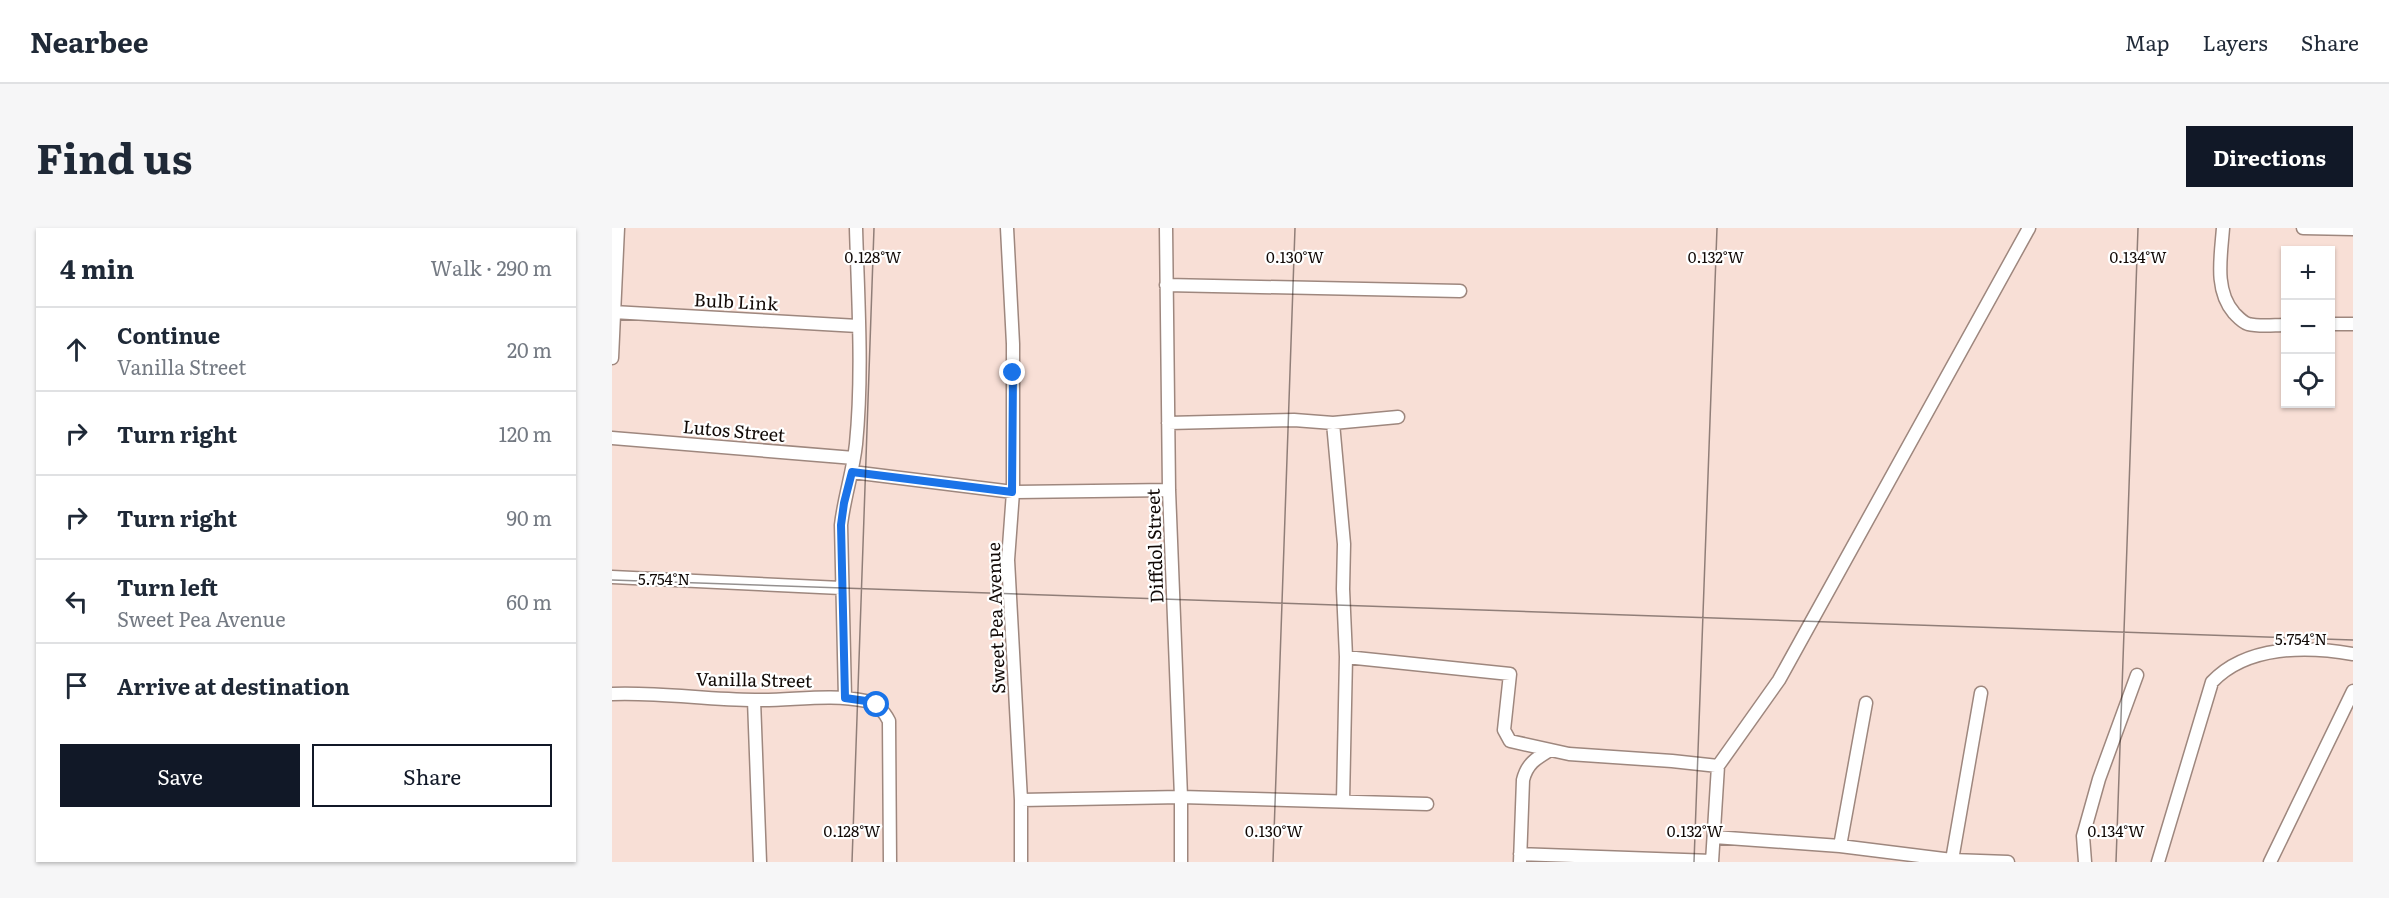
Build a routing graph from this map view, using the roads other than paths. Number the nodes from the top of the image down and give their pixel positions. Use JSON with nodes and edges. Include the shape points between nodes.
{"nodes":[{"id":1,"x":618,"y":228,"type":"edge"},
{"id":2,"x":856,"y":228,"type":"edge"},
{"id":3,"x":1007,"y":228,"type":"edge"},
{"id":4,"x":1166,"y":228,"type":"edge"},
{"id":5,"x":2029,"y":228,"type":"edge"},
{"id":6,"x":2223,"y":228,"type":"edge"},
{"id":7,"x":2303,"y":228,"type":"edge"},
{"id":8,"x":2353,"y":229,"type":"edge"},
{"id":9,"x":1166,"y":285,"type":"junction"},
{"id":10,"x":1461,"y":291,"type":"dead end"},
{"id":11,"x":613,"y":312,"type":"edge"},
{"id":12,"x":2335,"y":324,"type":"edge"},
{"id":13,"x":2353,"y":324,"type":"edge"},
{"id":14,"x":2281,"y":325,"type":"edge"},
{"id":15,"x":858,"y":326,"type":"junction"},
{"id":16,"x":612,"y":358,"type":"edge"},
{"id":17,"x":1398,"y":417,"type":"dead end"},
{"id":18,"x":1168,"y":423,"type":"junction"},
{"id":19,"x":1333,"y":423,"type":"junction"},
{"id":20,"x":612,"y":438,"type":"edge"},
{"id":21,"x":854,"y":458,"type":"junction"},
{"id":22,"x":852,"y":472,"type":"junction"},
{"id":23,"x":1169,"y":490,"type":"junction"},
{"id":24,"x":1012,"y":492,"type":"junction"},
{"id":25,"x":612,"y":577,"type":"edge"},
{"id":26,"x":841,"y":588,"type":"junction"},
{"id":27,"x":2353,"y":654,"type":"edge"},
{"id":28,"x":1346,"y":657,"type":"junction"},
{"id":29,"x":2137,"y":675,"type":"dead end"},
{"id":30,"x":2353,"y":691,"type":"edge"},
{"id":31,"x":1981,"y":693,"type":"dead end"},
{"id":32,"x":612,"y":694,"type":"edge"},
{"id":33,"x":845,"y":698,"type":"junction"},
{"id":34,"x":754,"y":700,"type":"junction"},
{"id":35,"x":1866,"y":703,"type":"dead end"},
{"id":36,"x":1550,"y":750,"type":"junction"},
{"id":37,"x":1718,"y":766,"type":"junction"},
{"id":38,"x":1181,"y":797,"type":"junction"},
{"id":39,"x":1021,"y":800,"type":"junction"},
{"id":40,"x":1343,"y":801,"type":"junction"},
{"id":41,"x":1426,"y":804,"type":"dead end"},
{"id":42,"x":1714,"y":837,"type":"junction"},
{"id":43,"x":1840,"y":846,"type":"junction"},
{"id":44,"x":1520,"y":858,"type":"edge"},
{"id":45,"x":1952,"y":860,"type":"junction"},
{"id":46,"x":760,"y":862,"type":"edge"},
{"id":47,"x":890,"y":862,"type":"edge"},
{"id":48,"x":1021,"y":862,"type":"edge"},
{"id":49,"x":1181,"y":862,"type":"edge"},
{"id":50,"x":1712,"y":862,"type":"edge"},
{"id":51,"x":2008,"y":862,"type":"edge"},
{"id":52,"x":2085,"y":862,"type":"edge"},
{"id":53,"x":2158,"y":862,"type":"edge"},
{"id":54,"x":2270,"y":862,"type":"edge"}],
"edges":[{"from":1,"to":11,"type":"street"},
{"from":2,"to":15,"type":"street"},
{"from":3,"to":24,"type":"street","name":"Sweet Pea Avenue","via":[[1013,344]]},
{"from":4,"to":9,"type":"street","name":"Diffdol Street"},
{"from":5,"to":37,"type":"street","via":[[1779,680]]},
{"from":6,"to":14,"type":"street","via":[[2221,285],[2227,305],[2250,325]]},
{"from":7,"to":8,"type":"street"},
{"from":9,"to":10,"type":"street"},
{"from":9,"to":18,"type":"street","name":"Diffdol Street"},
{"from":11,"to":15,"type":"street","name":"Bulb Link"},
{"from":11,"to":16,"type":"street"},
{"from":12,"to":13,"type":"street"},
{"from":15,"to":21,"type":"street","via":[[859,409]]},
{"from":17,"to":19,"type":"street"},
{"from":18,"to":19,"type":"street"},
{"from":18,"to":23,"type":"street","name":"Diffdol Street"},
{"from":19,"to":28,"type":"street","via":[[1344,544]]},
{"from":20,"to":21,"type":"street","name":"Lutos Street"},
{"from":21,"to":22,"type":"street"},
{"from":22,"to":24,"type":"street"},
{"from":22,"to":26,"type":"street","via":[[841,525]]},
{"from":23,"to":24,"type":"street"},
{"from":23,"to":38,"type":"street","name":"Diffdol Street"},
{"from":24,"to":39,"type":"street","name":"Sweet Pea Avenue","via":[[1008,561]]},
{"from":25,"to":26,"type":"street"},
{"from":26,"to":33,"type":"street"},
{"from":27,"to":53,"type":"street","via":[[2288,650],[2256,656],[2224,669],[2212,682]]},
{"from":28,"to":36,"type":"street","via":[[1510,674],[1504,730],[1510,741]]},
{"from":28,"to":40,"type":"street"},
{"from":29,"to":52,"type":"street","via":[[2086,824]]},
{"from":30,"to":54,"type":"street"},
{"from":31,"to":45,"type":"street"},
{"from":32,"to":34,"type":"street","name":"Vanilla Street"},
{"from":33,"to":34,"type":"street","name":"Vanilla Street"},
{"from":33,"to":47,"type":"street","name":"Vanilla Street","via":[[877,705],[889,721]]},
{"from":34,"to":46,"type":"street"},
{"from":35,"to":43,"type":"street"},
{"from":36,"to":37,"type":"street"},
{"from":36,"to":44,"type":"street","via":[[1525,769]]},
{"from":37,"to":42,"type":"street"},
{"from":38,"to":39,"type":"street"},
{"from":38,"to":40,"type":"street"},
{"from":38,"to":49,"type":"street","name":"Diffdol Street"},
{"from":39,"to":48,"type":"street","name":"Sweet Pea Avenue"},
{"from":40,"to":41,"type":"street"},
{"from":42,"to":43,"type":"street"},
{"from":42,"to":50,"type":"street"},
{"from":43,"to":45,"type":"street"},
{"from":44,"to":50,"type":"street"},
{"from":45,"to":51,"type":"street"}]}
